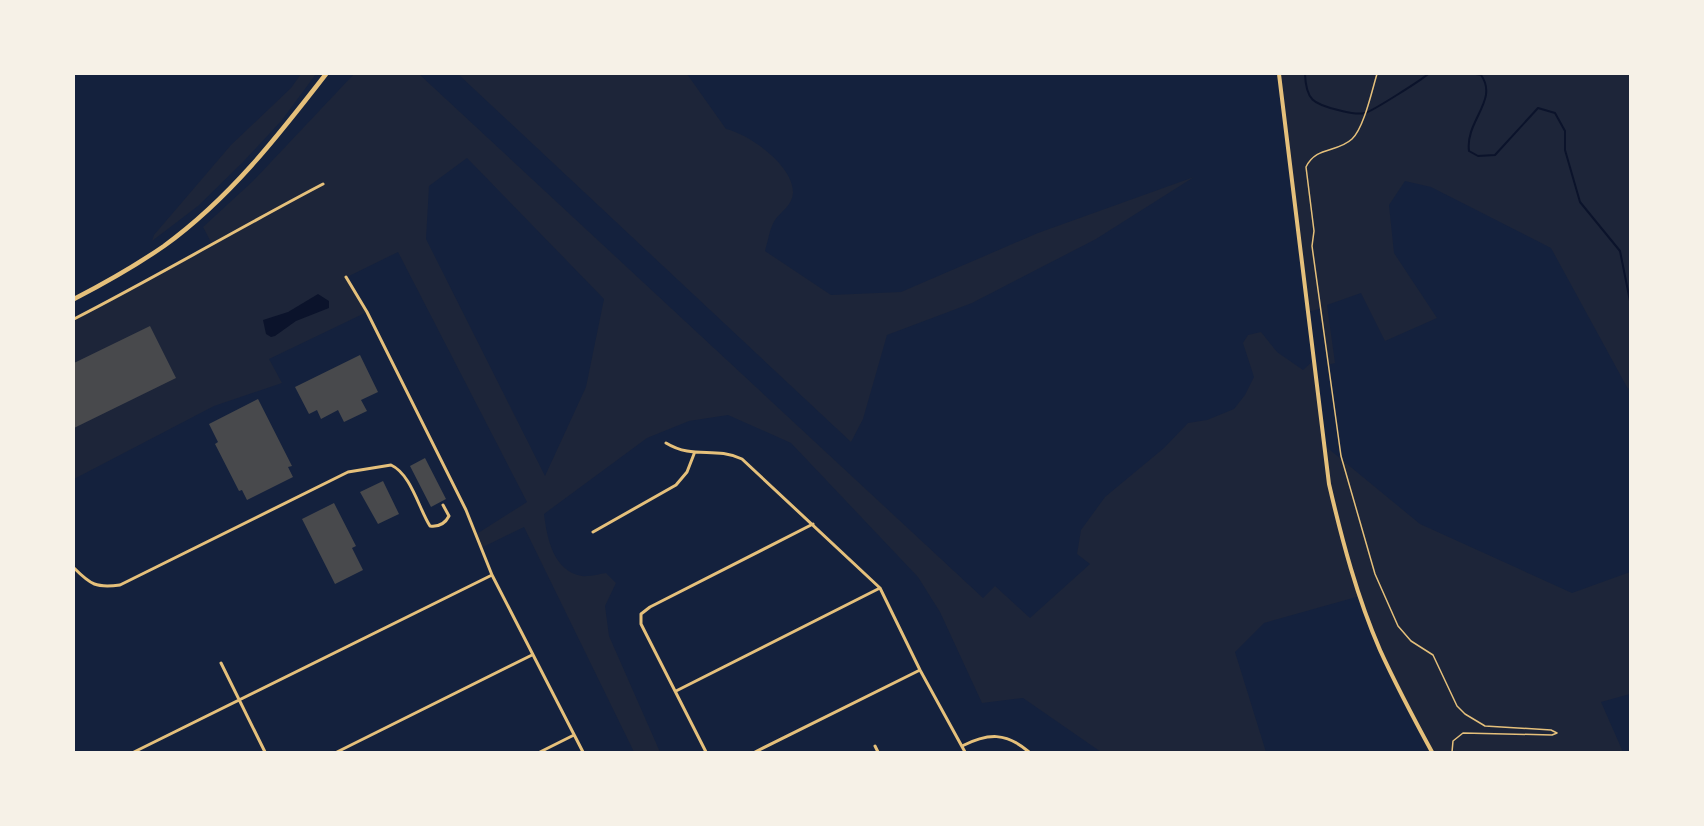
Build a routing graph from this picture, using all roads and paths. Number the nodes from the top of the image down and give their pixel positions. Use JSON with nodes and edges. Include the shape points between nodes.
{"nodes":[{"id":1,"x":326,"y":74,"type":"edge"},
{"id":2,"x":1279,"y":74,"type":"edge"},
{"id":3,"x":1377,"y":74,"type":"edge"},
{"id":4,"x":323,"y":184,"type":"dead end"},
{"id":5,"x":346,"y":278,"type":"dead end"},
{"id":6,"x":74,"y":299,"type":"edge"},
{"id":7,"x":74,"y":319,"type":"edge"},
{"id":8,"x":666,"y":443,"type":"dead end"},
{"id":9,"x":694,"y":454,"type":"junction"},
{"id":10,"x":443,"y":505,"type":"dead end"},
{"id":11,"x":813,"y":524,"type":"junction"},
{"id":12,"x":592,"y":532,"type":"dead end"},
{"id":13,"x":74,"y":568,"type":"edge"},
{"id":14,"x":492,"y":575,"type":"junction"},
{"id":15,"x":880,"y":588,"type":"junction"},
{"id":16,"x":532,"y":655,"type":"junction"},
{"id":17,"x":221,"y":663,"type":"dead end"},
{"id":18,"x":920,"y":670,"type":"junction"},
{"id":19,"x":676,"y":691,"type":"junction"},
{"id":20,"x":239,"y":700,"type":"junction"},
{"id":21,"x":574,"y":735,"type":"junction"},
{"id":22,"x":875,"y":746,"type":"dead end"},
{"id":23,"x":962,"y":746,"type":"junction"},
{"id":24,"x":134,"y":753,"type":"edge"},
{"id":25,"x":265,"y":753,"type":"edge"},
{"id":26,"x":337,"y":753,"type":"edge"},
{"id":27,"x":540,"y":753,"type":"edge"},
{"id":28,"x":583,"y":753,"type":"edge"},
{"id":29,"x":706,"y":753,"type":"edge"},
{"id":30,"x":754,"y":753,"type":"edge"},
{"id":31,"x":878,"y":753,"type":"edge"},
{"id":32,"x":965,"y":753,"type":"edge"},
{"id":33,"x":1029,"y":753,"type":"edge"},
{"id":34,"x":1432,"y":753,"type":"edge"},
{"id":35,"x":1452,"y":753,"type":"edge"}],
"edges":[{"from":1,"to":6,"type":"main road","via":[[272,144],[198,217],[123,273]]},
{"from":2,"to":34,"type":"main road","via":[[1329,484],[1365,612],[1380,651]]},
{"from":3,"to":35,"type":"path","via":[[1359,130],[1345,144],[1318,152],[1309,161],[1305,174],[1336,427],[1347,483],[1375,574],[1398,626],[1411,641],[1433,655],[1457,706],[1485,726],[1557,733],[1463,733],[1453,741]]},
{"from":4,"to":7,"type":"street"},
{"from":5,"to":14,"type":"street","via":[[367,312],[466,510]]},
{"from":8,"to":9,"type":"street"},
{"from":9,"to":11,"type":"street","via":[[731,453],[742,459]]},
{"from":9,"to":12,"type":"street","via":[[676,485]]},
{"from":10,"to":13,"type":"street","via":[[449,516],[446,522],[430,526],[395,467],[348,472],[120,585],[99,588]]},
{"from":11,"to":15,"type":"street"},
{"from":11,"to":19,"type":"street","via":[[641,614],[641,624]]},
{"from":14,"to":16,"type":"street"},
{"from":14,"to":20,"type":"street"},
{"from":15,"to":18,"type":"street"},
{"from":15,"to":19,"type":"street"},
{"from":16,"to":21,"type":"street"},
{"from":16,"to":26,"type":"street"},
{"from":17,"to":20,"type":"street"},
{"from":18,"to":23,"type":"street"},
{"from":18,"to":30,"type":"street"},
{"from":19,"to":29,"type":"street"},
{"from":20,"to":24,"type":"street"},
{"from":20,"to":25,"type":"street"},
{"from":21,"to":27,"type":"street"},
{"from":21,"to":28,"type":"street"},
{"from":22,"to":31,"type":"street"},
{"from":23,"to":32,"type":"street"},
{"from":23,"to":33,"type":"street","via":[[996,735],[1009,738]]}]}
